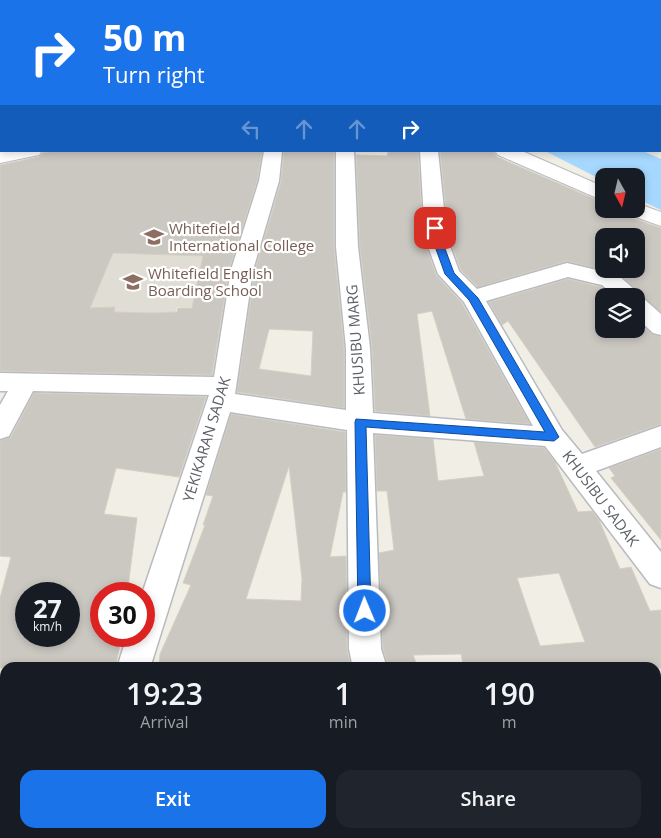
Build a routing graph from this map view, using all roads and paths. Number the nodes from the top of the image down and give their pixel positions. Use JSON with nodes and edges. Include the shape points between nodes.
{"nodes":[{"id":1,"x":27,"y":152,"type":"edge"},
{"id":2,"x":273,"y":152,"type":"edge"},
{"id":3,"x":345,"y":152,"type":"edge"},
{"id":4,"x":429,"y":152,"type":"edge"},
{"id":5,"x":507,"y":152,"type":"edge"},
{"id":6,"x":0,"y":158,"type":"edge"},
{"id":7,"x":595,"y":191,"type":"edge"},
{"id":8,"x":645,"y":213,"type":"edge"},
{"id":9,"x":661,"y":220,"type":"edge"},
{"id":10,"x":619,"y":288,"type":"edge"},
{"id":11,"x":473,"y":298,"type":"junction"},
{"id":12,"x":645,"y":312,"type":"edge"},
{"id":13,"x":661,"y":327,"type":"edge"},
{"id":14,"x":12,"y":382,"type":"edge"},
{"id":15,"x":223,"y":394,"type":"junction"},
{"id":16,"x":360,"y":422,"type":"junction"},
{"id":17,"x":0,"y":429,"type":"edge"},
{"id":18,"x":661,"y":436,"type":"edge"},
{"id":19,"x":554,"y":437,"type":"junction"},
{"id":20,"x":578,"y":467,"type":"junction"},
{"id":21,"x":661,"y":575,"type":"edge"},
{"id":22,"x":155,"y":602,"type":"edge"},
{"id":23,"x":140,"y":647,"type":"edge"},
{"id":24,"x":368,"y":658,"type":"edge"},
{"id":25,"x":135,"y":662,"type":"edge"}],
"edges":[{"from":1,"to":6,"type":"main road"},
{"from":2,"to":15,"type":"street","name":"YEKIKARAN SADAK","via":[[269,181],[242,270]]},
{"from":3,"to":16,"type":"street","name":"KHUSIBU MARG","via":[[347,246],[358,348]]},
{"from":4,"to":11,"type":"street","name":"KHUSIBU SADAK","via":[[436,238],[449,274]]},
{"from":5,"to":7,"type":"main road"},
{"from":8,"to":9,"type":"main road"},
{"from":10,"to":11,"type":"street","via":[[610,280],[567,270]]},
{"from":11,"to":19,"type":"street","name":"KHUSIBU SADAK"},
{"from":12,"to":13,"type":"street"},
{"from":14,"to":15,"type":"street"},
{"from":14,"to":17,"type":"street"},
{"from":15,"to":16,"type":"street"},
{"from":15,"to":22,"type":"street","name":"YEKIKARAN SADAK"},
{"from":16,"to":19,"type":"street"},
{"from":16,"to":24,"type":"street","name":"KHUSIBU MARG"},
{"from":18,"to":20,"type":"street"},
{"from":19,"to":20,"type":"street","name":"KHUSIBU SADAK"},
{"from":20,"to":21,"type":"street","name":"KHUSIBU SADAK"},
{"from":23,"to":25,"type":"street","name":"YEKIKARAN SADAK"}]}
